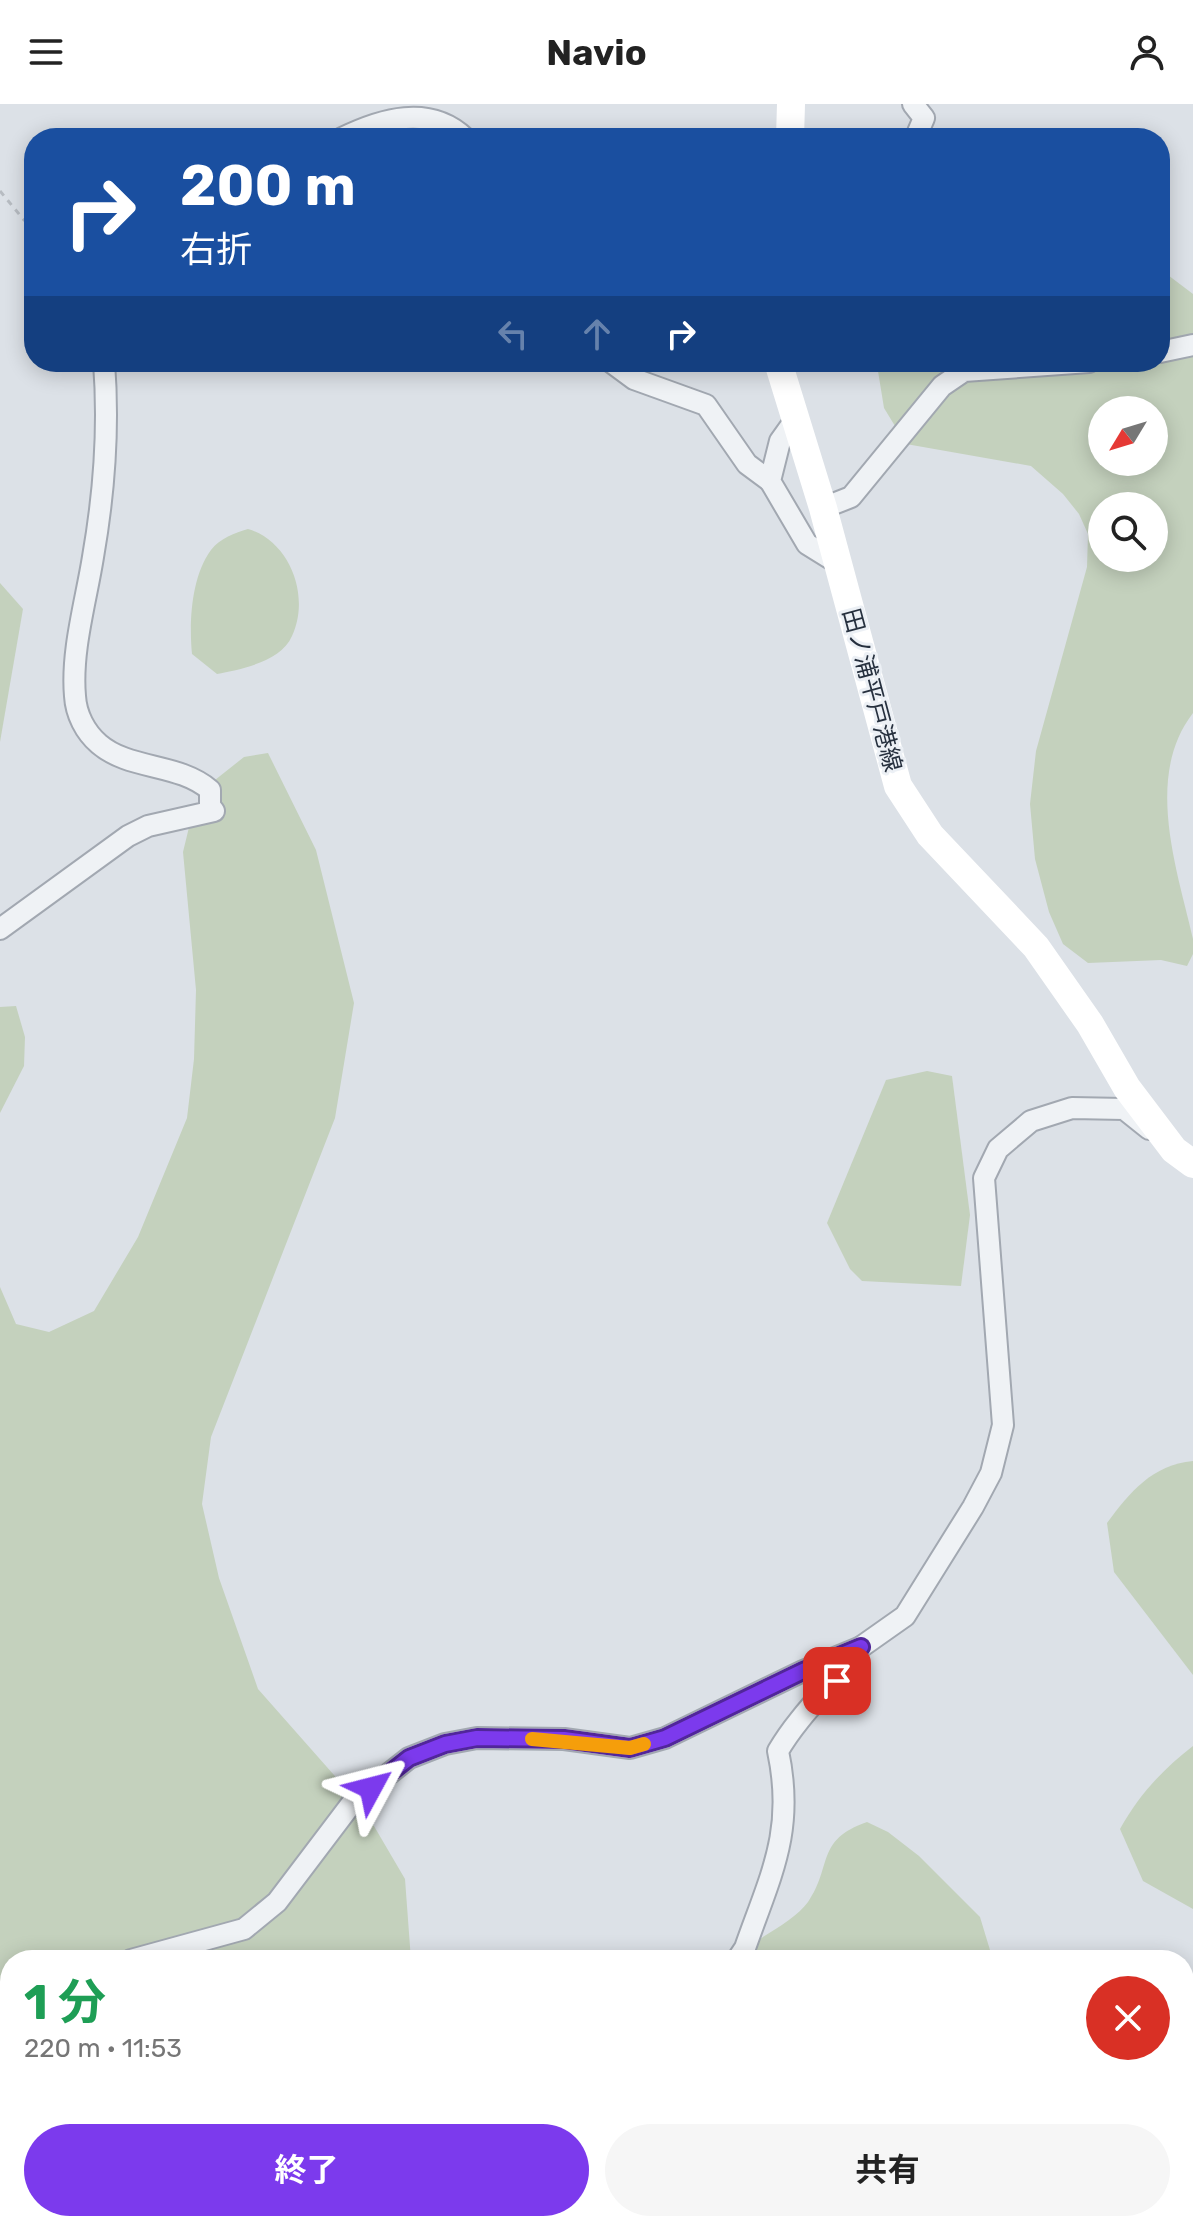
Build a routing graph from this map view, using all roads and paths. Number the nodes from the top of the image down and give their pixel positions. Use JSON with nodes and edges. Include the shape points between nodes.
{"nodes":[{"id":1,"x":791,"y":104,"type":"edge"},
{"id":2,"x":913,"y":104,"type":"edge"},
{"id":3,"x":369,"y":128,"type":"edge"},
{"id":4,"x":451,"y":128,"type":"edge"},
{"id":5,"x":790,"y":128,"type":"edge"},
{"id":6,"x":920,"y":128,"type":"edge"},
{"id":7,"x":0,"y":191,"type":"edge"},
{"id":8,"x":24,"y":220,"type":"edge"},
{"id":9,"x":1193,"y":345,"type":"edge"},
{"id":10,"x":1170,"y":350,"type":"edge"},
{"id":11,"x":105,"y":372,"type":"edge"},
{"id":12,"x":625,"y":372,"type":"edge"},
{"id":13,"x":781,"y":372,"type":"edge"},
{"id":14,"x":956,"y":372,"type":"edge"},
{"id":15,"x":795,"y":420,"type":"junction"},
{"id":16,"x":770,"y":481,"type":"junction"},
{"id":17,"x":823,"y":508,"type":"junction"},
{"id":18,"x":836,"y":562,"type":"junction"},
{"id":19,"x":0,"y":929,"type":"edge"},
{"id":20,"x":1183,"y":1157,"type":"edge"},
{"id":21,"x":861,"y":1647,"type":"junction"},
{"id":22,"x":167,"y":1950,"type":"edge"},
{"id":23,"x":744,"y":1950,"type":"edge"}],
"edges":[{"from":1,"to":5,"type":"main road"},
{"from":2,"to":6,"type":"street","via":[[924,118]]},
{"from":3,"to":4,"type":"street","via":[[405,115]]},
{"from":7,"to":8,"type":"path"},
{"from":9,"to":10,"type":"street"},
{"from":11,"to":19,"type":"street","via":[[98,530],[75,671],[80,720],[99,744],[117,754],[198,779],[210,790],[214,811],[148,826],[128,836]]},
{"from":12,"to":16,"type":"street","via":[[706,405],[747,464]]},
{"from":13,"to":15,"type":"main road","name":"田ノ浦平戸港線"},
{"from":14,"to":17,"type":"street","via":[[851,497]]},
{"from":15,"to":16,"type":"street","via":[[780,441]]},
{"from":15,"to":17,"type":"main road","name":"田ノ浦平戸港線"},
{"from":16,"to":18,"type":"street","via":[[807,544]]},
{"from":17,"to":18,"type":"main road","name":"田ノ浦平戸港線"},
{"from":18,"to":20,"type":"main road","name":"田ノ浦平戸港線","via":[[898,786],[930,835],[1036,947],[1127,1088]]},
{"from":20,"to":21,"type":"street","via":[[1124,1109],[1072,1108],[1031,1121],[998,1149],[984,1178],[1003,1425],[991,1473],[905,1616]]},
{"from":21,"to":22,"type":"street","via":[[665,1738],[630,1748],[564,1739],[477,1738],[409,1758],[352,1803],[277,1902],[244,1929]]},
{"from":21,"to":23,"type":"street","via":[[778,1751],[786,1792],[785,1826]]}]}
